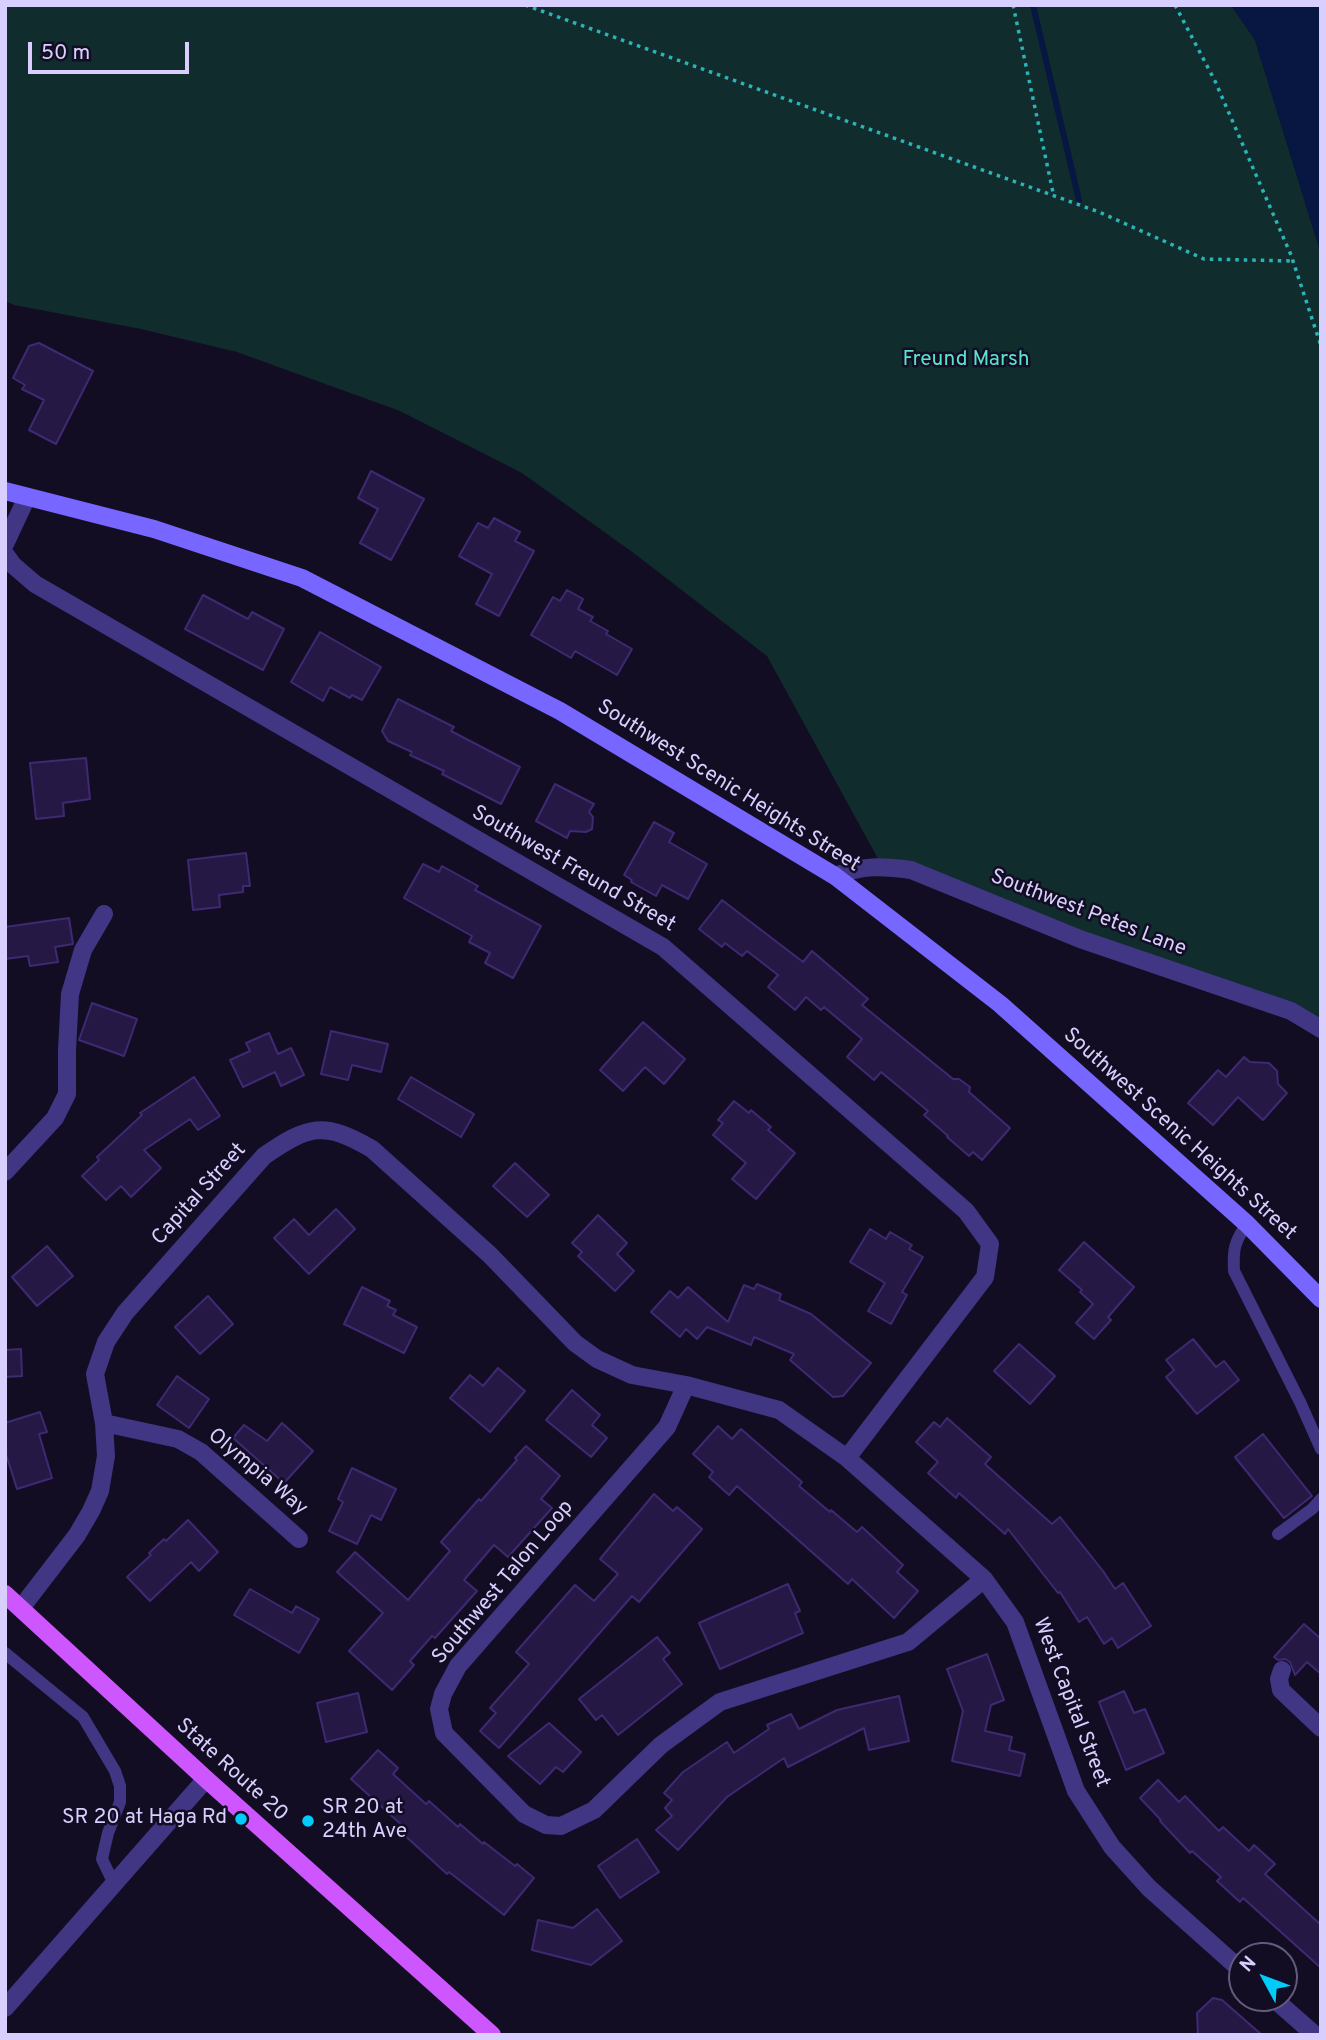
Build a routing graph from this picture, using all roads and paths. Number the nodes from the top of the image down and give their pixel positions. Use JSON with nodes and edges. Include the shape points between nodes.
{"nodes":[{"id":1,"x":525,"y":5,"type":"edge"},
{"id":2,"x":1013,"y":5,"type":"edge"},
{"id":3,"x":1175,"y":5,"type":"edge"},
{"id":4,"x":1054,"y":197,"type":"junction"},
{"id":5,"x":1293,"y":261,"type":"junction"},
{"id":6,"x":1321,"y":346,"type":"edge"},
{"id":7,"x":5,"y":491,"type":"edge"},
{"id":8,"x":27,"y":496,"type":"junction"},
{"id":9,"x":5,"y":544,"type":"edge"},
{"id":10,"x":5,"y":554,"type":"edge"},
{"id":11,"x":835,"y":876,"type":"junction"},
{"id":12,"x":104,"y":914,"type":"dead end"},
{"id":13,"x":1321,"y":1029,"type":"edge"},
{"id":14,"x":5,"y":1172,"type":"edge"},
{"id":15,"x":1247,"y":1224,"type":"junction"},
{"id":16,"x":1321,"y":1299,"type":"edge"},
{"id":17,"x":686,"y":1385,"type":"junction"},
{"id":18,"x":104,"y":1423,"type":"junction"},
{"id":19,"x":1321,"y":1449,"type":"edge"},
{"id":20,"x":847,"y":1458,"type":"junction"},
{"id":21,"x":1321,"y":1499,"type":"edge"},
{"id":22,"x":1278,"y":1534,"type":"dead end"},
{"id":23,"x":299,"y":1539,"type":"dead end"},
{"id":24,"x":984,"y":1579,"type":"junction"},
{"id":25,"x":5,"y":1594,"type":"edge"},
{"id":26,"x":21,"y":1608,"type":"junction"},
{"id":27,"x":5,"y":1653,"type":"edge"},
{"id":28,"x":1282,"y":1670,"type":"dead end"},
{"id":29,"x":1321,"y":1728,"type":"edge"},
{"id":30,"x":206,"y":1779,"type":"junction"},
{"id":31,"x":114,"y":1884,"type":"junction"},
{"id":32,"x":1228,"y":1959,"type":"edge"},
{"id":33,"x":5,"y":2008,"type":"edge"},
{"id":34,"x":1289,"y":2012,"type":"edge"},
{"id":35,"x":492,"y":2035,"type":"edge"},
{"id":36,"x":1315,"y":2035,"type":"edge"}],
"edges":[{"from":1,"to":4,"type":"path"},
{"from":2,"to":4,"type":"path"},
{"from":3,"to":5,"type":"path","via":[[1215,81]]},
{"from":4,"to":5,"type":"path","via":[[1203,259]]},
{"from":5,"to":6,"type":"path"},
{"from":7,"to":8,"type":"street","name":"Southwest Scenic Heights Street"},
{"from":8,"to":9,"type":"street"},
{"from":8,"to":11,"type":"street","name":"Southwest Scenic Heights Street","via":[[154,529],[302,578],[561,711]]},
{"from":10,"to":20,"type":"street","name":"Southwest Freund Street","via":[[35,584],[663,947],[967,1211],[990,1244],[985,1277]]},
{"from":11,"to":13,"type":"street","name":"Southwest Petes Lane","via":[[882,866],[911,870],[1080,939],[1291,1011]]},
{"from":11,"to":15,"type":"street","name":"Southwest Scenic Heights Street","via":[[1000,1004]]},
{"from":12,"to":14,"type":"street","via":[[83,950],[70,994],[67,1094],[55,1118]]},
{"from":15,"to":16,"type":"street","name":"Southwest Scenic Heights Street"},
{"from":15,"to":19,"type":"lane","via":[[1233,1250],[1234,1271]]},
{"from":17,"to":18,"type":"street","name":"Capital Street","via":[[632,1374],[597,1359],[372,1149],[333,1130],[313,1130],[292,1137],[264,1156],[125,1313],[106,1342],[94,1374]]},
{"from":17,"to":20,"type":"street","name":"Capital Street","via":[[779,1410]]},
{"from":17,"to":24,"type":"street","name":"Southwest Talon Loop","via":[[667,1427],[458,1666],[443,1694],[439,1709],[444,1733],[524,1814],[546,1825],[572,1822],[594,1810],[661,1745],[720,1702],[908,1642]]},
{"from":18,"to":23,"type":"street","name":"Olympia Way","via":[[178,1439],[201,1452]]},
{"from":18,"to":26,"type":"street","name":"Capital Street","via":[[106,1456],[92,1511]]},
{"from":20,"to":24,"type":"street","name":"West Capital Street"},
{"from":21,"to":22,"type":"lane"},
{"from":24,"to":32,"type":"street","name":"West Capital Street","via":[[1015,1622],[1076,1791],[1112,1847],[1149,1888]]},
{"from":25,"to":26,"type":"main road","name":"State Route 20"},
{"from":26,"to":30,"type":"main road","name":"State Route 20"},
{"from":27,"to":31,"type":"lane","via":[[82,1717],[115,1771],[120,1802],[102,1859]]},
{"from":28,"to":29,"type":"street","via":[[1281,1689]]},
{"from":30,"to":31,"type":"street"},
{"from":30,"to":35,"type":"main road","name":"State Route 20"},
{"from":31,"to":33,"type":"street"},
{"from":34,"to":36,"type":"street"}]}
